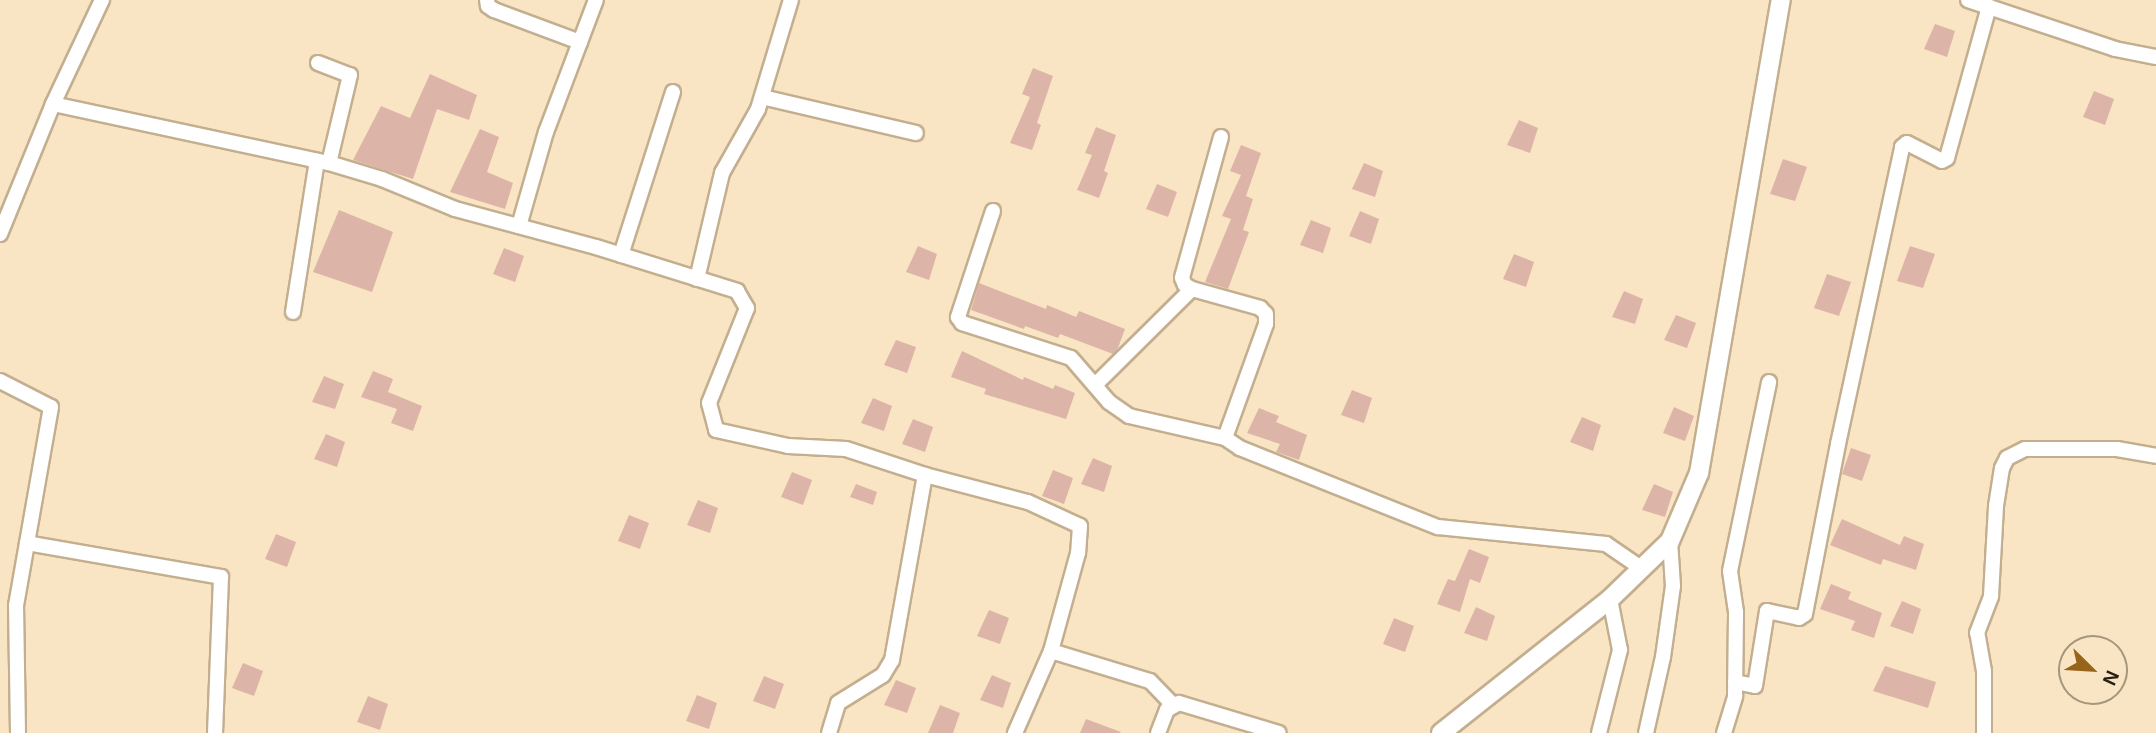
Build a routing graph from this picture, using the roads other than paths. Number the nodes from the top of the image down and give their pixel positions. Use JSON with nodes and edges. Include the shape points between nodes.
{"nodes":[{"id":1,"x":102,"y":0,"type":"edge"},
{"id":2,"x":487,"y":0,"type":"edge"},
{"id":3,"x":596,"y":0,"type":"edge"},
{"id":4,"x":791,"y":0,"type":"edge"},
{"id":5,"x":1781,"y":0,"type":"edge"},
{"id":6,"x":1968,"y":0,"type":"edge"},
{"id":7,"x":1989,"y":7,"type":"junction"},
{"id":8,"x":580,"y":42,"type":"junction"},
{"id":9,"x":2156,"y":57,"type":"edge"},
{"id":10,"x":318,"y":63,"type":"dead end"},
{"id":11,"x":673,"y":92,"type":"dead end"},
{"id":12,"x":762,"y":97,"type":"junction"},
{"id":13,"x":53,"y":104,"type":"junction"},
{"id":14,"x":916,"y":134,"type":"dead end"},
{"id":15,"x":1221,"y":137,"type":"dead end"},
{"id":16,"x":323,"y":162,"type":"junction"},
{"id":17,"x":993,"y":211,"type":"dead end"},
{"id":18,"x":519,"y":226,"type":"junction"},
{"id":19,"x":0,"y":234,"type":"edge"},
{"id":20,"x":621,"y":255,"type":"junction"},
{"id":21,"x":697,"y":279,"type":"junction"},
{"id":22,"x":1192,"y":289,"type":"junction"},
{"id":23,"x":293,"y":312,"type":"dead end"},
{"id":24,"x":0,"y":381,"type":"edge"},
{"id":25,"x":1769,"y":382,"type":"dead end"},
{"id":26,"x":1095,"y":384,"type":"junction"},
{"id":27,"x":1225,"y":438,"type":"junction"},
{"id":28,"x":2156,"y":456,"type":"edge"},
{"id":29,"x":925,"y":475,"type":"junction"},
{"id":30,"x":1670,"y":541,"type":"junction"},
{"id":31,"x":27,"y":543,"type":"junction"},
{"id":32,"x":1641,"y":568,"type":"junction"},
{"id":33,"x":1609,"y":599,"type":"junction"},
{"id":34,"x":1051,"y":651,"type":"junction"},
{"id":35,"x":1735,"y":682,"type":"junction"},
{"id":36,"x":1172,"y":704,"type":"junction"},
{"id":37,"x":18,"y":733,"type":"edge"},
{"id":38,"x":215,"y":733,"type":"edge"},
{"id":39,"x":829,"y":733,"type":"edge"},
{"id":40,"x":1015,"y":733,"type":"edge"},
{"id":41,"x":1158,"y":733,"type":"edge"},
{"id":42,"x":1279,"y":733,"type":"edge"},
{"id":43,"x":1441,"y":733,"type":"edge"},
{"id":44,"x":1599,"y":733,"type":"edge"},
{"id":45,"x":1646,"y":733,"type":"edge"},
{"id":46,"x":1724,"y":733,"type":"edge"},
{"id":47,"x":1984,"y":733,"type":"edge"}],
"edges":[{"from":1,"to":13,"type":"street"},
{"from":2,"to":8,"type":"street","via":[[494,10]]},
{"from":3,"to":8,"type":"street"},
{"from":4,"to":12,"type":"street"},
{"from":5,"to":30,"type":"street","via":[[1699,473]]},
{"from":6,"to":7,"type":"street"},
{"from":7,"to":9,"type":"street","via":[[2115,49]]},
{"from":7,"to":35,"type":"street","via":[[1947,158],[1942,161],[1907,143],[1902,147],[1805,614],[1799,618],[1767,611],[1755,686]]},
{"from":8,"to":18,"type":"street","via":[[546,132]]},
{"from":10,"to":16,"type":"street","via":[[350,75]]},
{"from":11,"to":20,"type":"street"},
{"from":12,"to":14,"type":"street"},
{"from":12,"to":21,"type":"street","via":[[722,173]]},
{"from":13,"to":16,"type":"street"},
{"from":13,"to":19,"type":"street"},
{"from":15,"to":22,"type":"street","via":[[1182,278]]},
{"from":16,"to":18,"type":"street","via":[[382,179],[455,209]]},
{"from":16,"to":23,"type":"street"},
{"from":17,"to":26,"type":"street","via":[[958,317],[962,323],[1071,358]]},
{"from":18,"to":20,"type":"street"},
{"from":20,"to":21,"type":"street"},
{"from":21,"to":29,"type":"street","via":[[737,291],[747,308],[709,403],[716,430],[788,446],[846,449]]},
{"from":22,"to":26,"type":"street"},
{"from":22,"to":27,"type":"street","via":[[1260,308],[1266,314]]},
{"from":24,"to":31,"type":"street","via":[[51,407]]},
{"from":25,"to":35,"type":"street","via":[[1730,571],[1736,612]]},
{"from":26,"to":27,"type":"street","via":[[1117,410],[1129,416]]},
{"from":27,"to":32,"type":"street","via":[[1438,527],[1606,544]]},
{"from":28,"to":47,"type":"street","via":[[2117,449],[2025,449],[2007,458],[1996,506],[1991,596],[1977,633],[1984,671]]},
{"from":29,"to":34,"type":"street","via":[[1028,502],[1080,526],[1078,553]]},
{"from":29,"to":39,"type":"street","via":[[889,669],[838,703]]},
{"from":30,"to":32,"type":"street"},
{"from":30,"to":45,"type":"street","via":[[1673,586]]},
{"from":31,"to":37,"type":"street","via":[[16,605]]},
{"from":31,"to":38,"type":"street","via":[[221,577]]},
{"from":32,"to":33,"type":"street"},
{"from":33,"to":43,"type":"street"},
{"from":33,"to":44,"type":"street","via":[[1620,650]]},
{"from":34,"to":36,"type":"street","via":[[1150,681]]},
{"from":34,"to":40,"type":"street"},
{"from":35,"to":46,"type":"street","via":[[1734,706]]},
{"from":36,"to":41,"type":"street"},
{"from":36,"to":42,"type":"street"}]}
